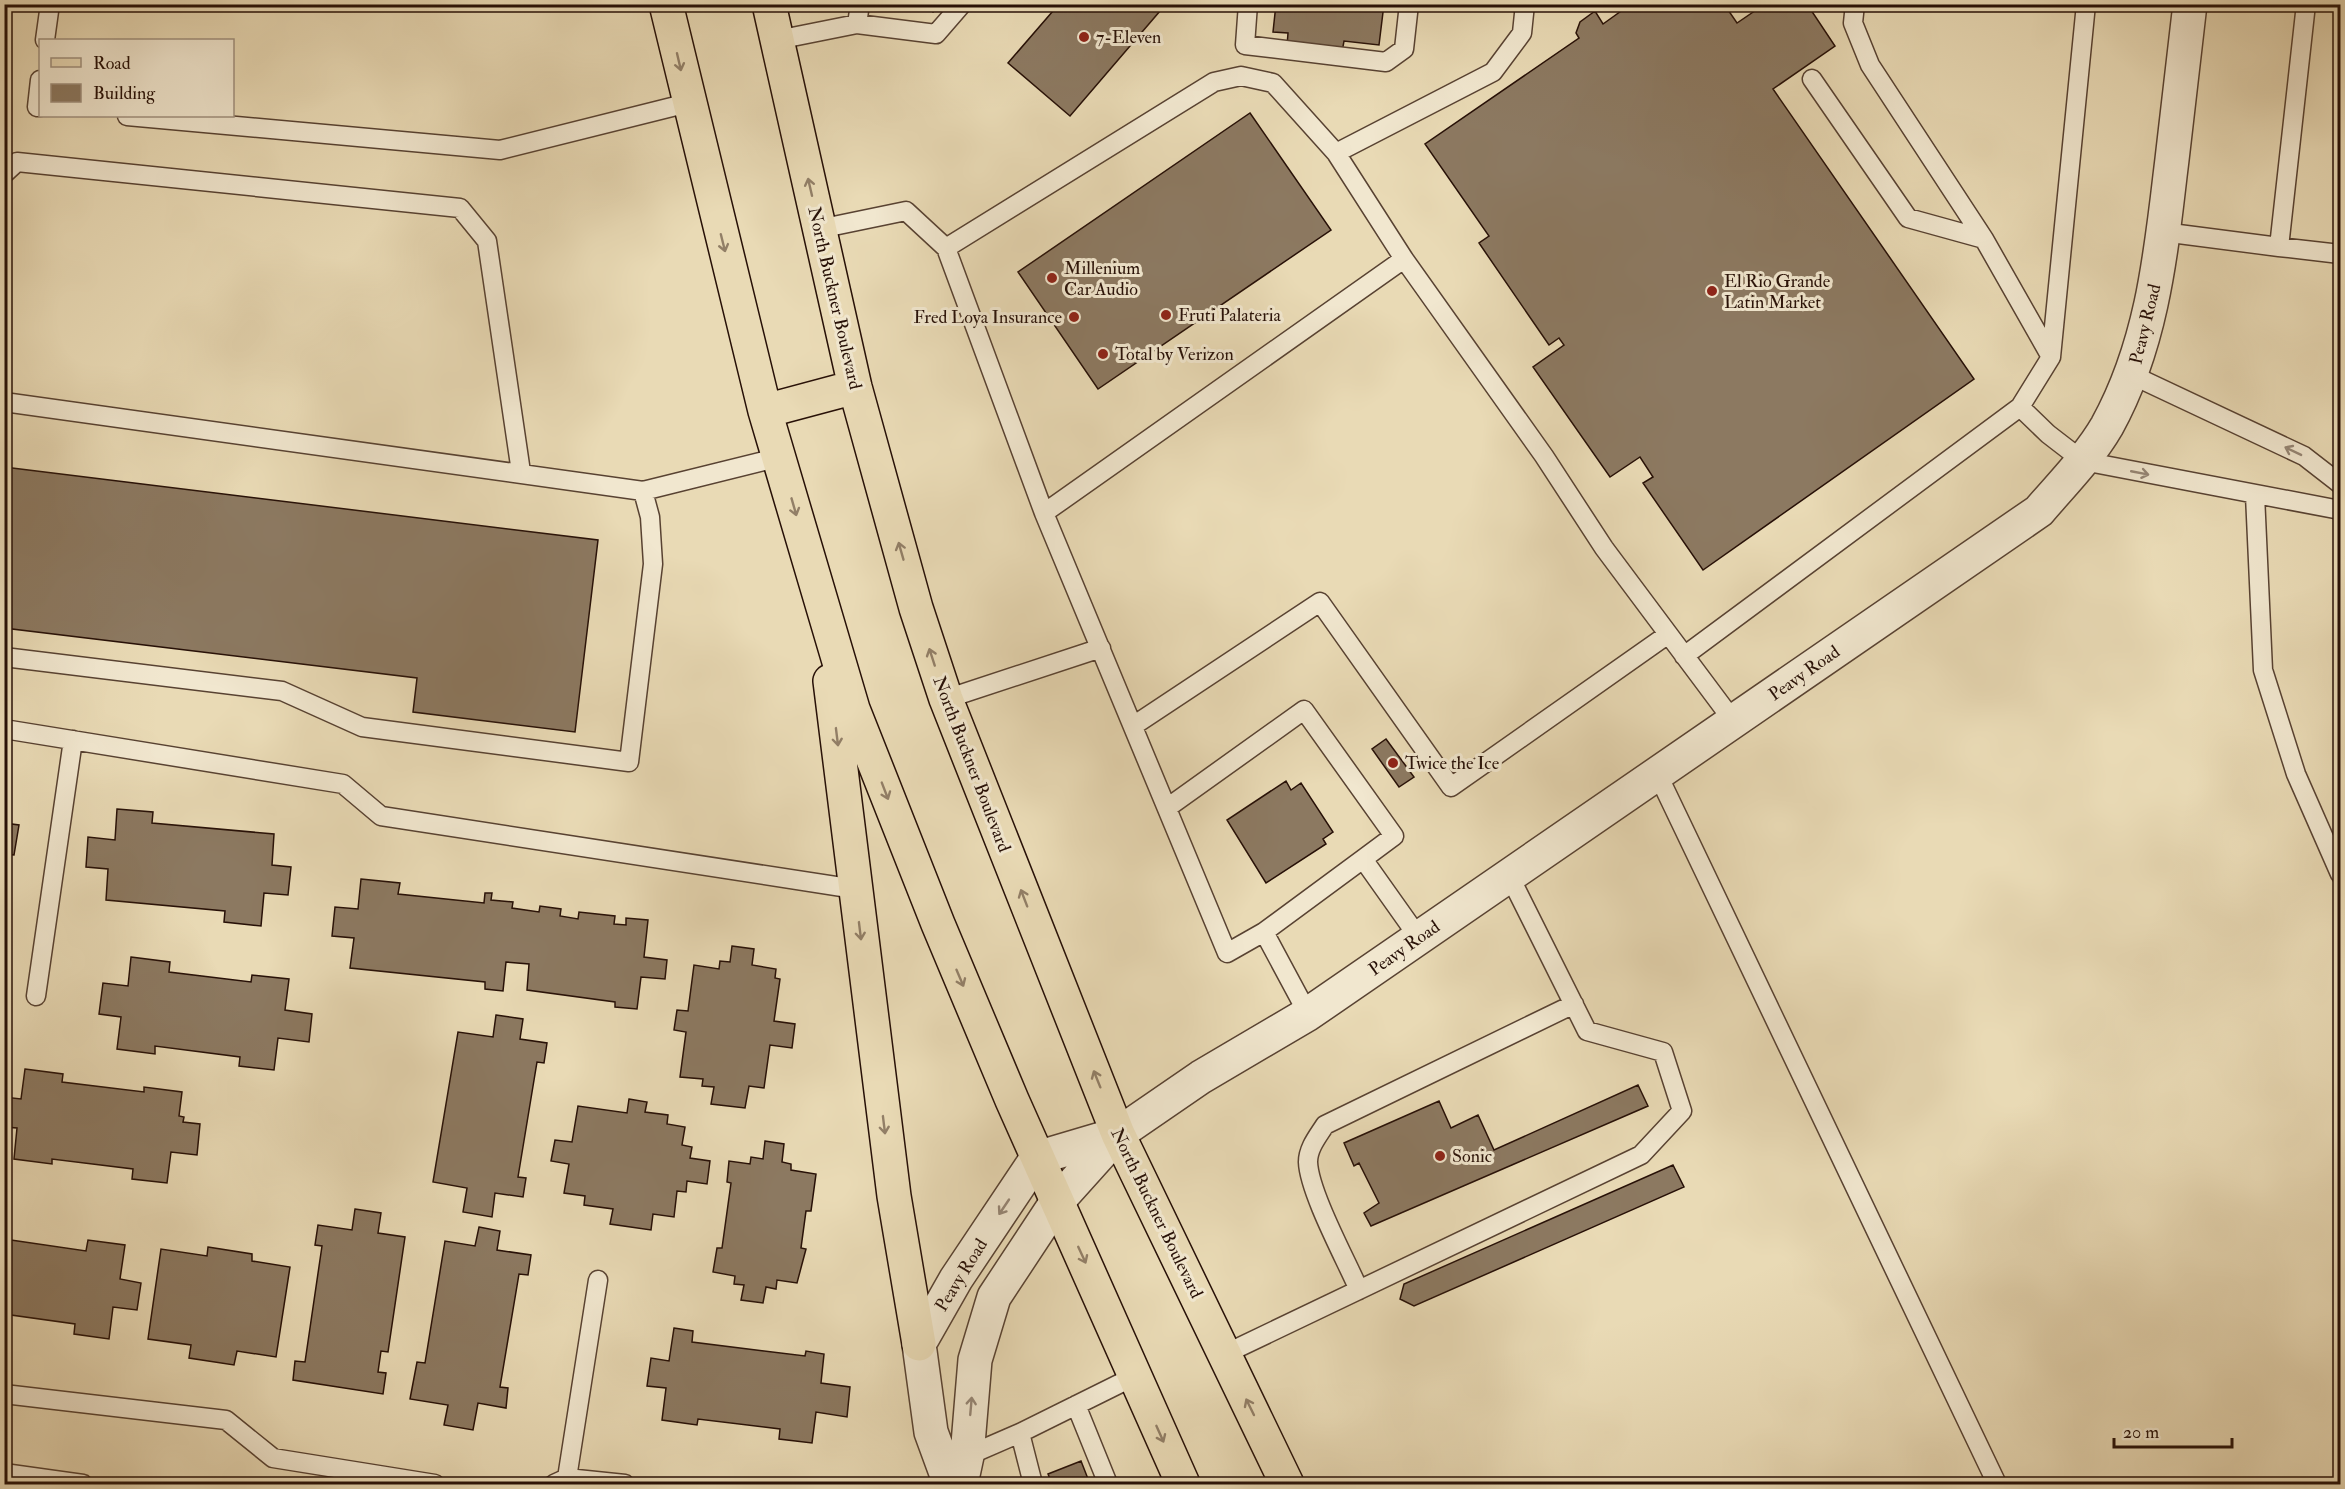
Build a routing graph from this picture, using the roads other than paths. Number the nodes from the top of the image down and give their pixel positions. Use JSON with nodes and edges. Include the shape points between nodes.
{"nodes":[{"id":1,"x":50,"y":4,"type":"edge"},
{"id":2,"x":666,"y":4,"type":"edge"},
{"id":3,"x":769,"y":4,"type":"edge"},
{"id":4,"x":860,"y":4,"type":"edge"},
{"id":5,"x":962,"y":4,"type":"edge"},
{"id":6,"x":1248,"y":4,"type":"edge"},
{"id":7,"x":1409,"y":4,"type":"edge"},
{"id":8,"x":1525,"y":4,"type":"edge"},
{"id":9,"x":1855,"y":4,"type":"edge"},
{"id":10,"x":2086,"y":4,"type":"edge"},
{"id":11,"x":2190,"y":4,"type":"edge"},
{"id":12,"x":2306,"y":4,"type":"edge"},
{"id":13,"x":857,"y":24,"type":"junction"},
{"id":14,"x":45,"y":39,"type":"edge"},
{"id":15,"x":777,"y":40,"type":"junction"},
{"id":16,"x":1245,"y":45,"type":"junction"},
{"id":17,"x":1241,"y":76,"type":"junction"},
{"id":18,"x":1812,"y":79,"type":"dead end"},
{"id":19,"x":39,"y":89,"type":"edge"},
{"id":20,"x":688,"y":103,"type":"junction"},
{"id":21,"x":39,"y":107,"type":"edge"},
{"id":22,"x":139,"y":117,"type":"edge"},
{"id":23,"x":1336,"y":153,"type":"junction"},
{"id":24,"x":4,"y":174,"type":"edge"},
{"id":25,"x":819,"y":229,"type":"junction"},
{"id":26,"x":2163,"y":232,"type":"junction"},
{"id":27,"x":1984,"y":239,"type":"junction"},
{"id":28,"x":2279,"y":247,"type":"junction"},
{"id":29,"x":946,"y":248,"type":"junction"},
{"id":30,"x":2340,"y":254,"type":"edge"},
{"id":31,"x":1404,"y":259,"type":"junction"},
{"id":32,"x":2051,"y":357,"type":"junction"},
{"id":33,"x":2132,"y":375,"type":"junction"},
{"id":34,"x":855,"y":387,"type":"junction"},
{"id":35,"x":4,"y":402,"type":"edge"},
{"id":36,"x":2020,"y":407,"type":"junction"},
{"id":37,"x":765,"y":411,"type":"junction"},
{"id":38,"x":780,"y":457,"type":"junction"},
{"id":39,"x":2083,"y":461,"type":"junction"},
{"id":40,"x":521,"y":472,"type":"junction"},
{"id":41,"x":2340,"y":484,"type":"edge"},
{"id":42,"x":643,"y":491,"type":"junction"},
{"id":43,"x":2255,"y":495,"type":"junction"},
{"id":44,"x":2340,"y":510,"type":"edge"},
{"id":45,"x":1044,"y":513,"type":"junction"},
{"id":46,"x":820,"y":596,"type":"junction"},
{"id":47,"x":1667,"y":635,"type":"junction"},
{"id":48,"x":1101,"y":648,"type":"junction"},
{"id":49,"x":1684,"y":656,"type":"junction"},
{"id":50,"x":4,"y":657,"type":"edge"},
{"id":51,"x":946,"y":699,"type":"junction"},
{"id":52,"x":1734,"y":722,"type":"junction"},
{"id":53,"x":1133,"y":726,"type":"junction"},
{"id":54,"x":4,"y":729,"type":"edge"},
{"id":55,"x":73,"y":740,"type":"junction"},
{"id":56,"x":1658,"y":775,"type":"junction"},
{"id":57,"x":1167,"y":808,"type":"junction"},
{"id":58,"x":1363,"y":859,"type":"junction"},
{"id":59,"x":2340,"y":874,"type":"edge"},
{"id":60,"x":1509,"y":875,"type":"junction"},
{"id":61,"x":855,"y":889,"type":"junction"},
{"id":62,"x":1264,"y":932,"type":"junction"},
{"id":63,"x":1419,"y":938,"type":"junction"},
{"id":64,"x":36,"y":996,"type":"dead end"},
{"id":65,"x":1574,"y":1004,"type":"junction"},
{"id":66,"x":1308,"y":1014,"type":"junction"},
{"id":67,"x":1118,"y":1134,"type":"junction"},
{"id":68,"x":1037,"y":1158,"type":"junction"},
{"id":69,"x":1056,"y":1203,"type":"junction"},
{"id":70,"x":598,"y":1280,"type":"dead end"},
{"id":71,"x":1359,"y":1290,"type":"junction"},
{"id":72,"x":920,"y":1344,"type":"junction"},
{"id":73,"x":1225,"y":1354,"type":"junction"},
{"id":74,"x":1135,"y":1376,"type":"junction"},
{"id":75,"x":4,"y":1394,"type":"edge"},
{"id":76,"x":1076,"y":1405,"type":"junction"},
{"id":77,"x":1020,"y":1433,"type":"junction"},
{"id":78,"x":964,"y":1470,"type":"edge"},
{"id":79,"x":4,"y":1473,"type":"edge"},
{"id":80,"x":561,"y":1481,"type":"edge"},
{"id":81,"x":83,"y":1485,"type":"edge"},
{"id":82,"x":435,"y":1485,"type":"edge"},
{"id":83,"x":625,"y":1485,"type":"edge"},
{"id":84,"x":950,"y":1485,"type":"edge"},
{"id":85,"x":1033,"y":1485,"type":"edge"},
{"id":86,"x":1108,"y":1485,"type":"edge"},
{"id":87,"x":1183,"y":1485,"type":"edge"},
{"id":88,"x":1287,"y":1485,"type":"edge"},
{"id":89,"x":1997,"y":1485,"type":"edge"}],
"edges":[{"from":1,"to":14,"type":"lane"},
{"from":2,"to":20,"type":"main road","one_way":true},
{"from":3,"to":15,"type":"main road","name":"North Buckner Boulevard"},
{"from":4,"to":13,"type":"lane"},
{"from":5,"to":13,"type":"lane","via":[[936,34]]},
{"from":6,"to":16,"type":"lane"},
{"from":7,"to":16,"type":"lane","via":[[1404,49],[1386,62]]},
{"from":8,"to":23,"type":"lane","via":[[1522,33],[1493,72]]},
{"from":9,"to":27,"type":"lane","via":[[1853,23],[1870,65]]},
{"from":10,"to":32,"type":"lane"},
{"from":11,"to":26,"type":"street","name":"Peavy Road"},
{"from":12,"to":28,"type":"lane"},
{"from":13,"to":15,"type":"lane"},
{"from":25,"to":15,"type":"main road","name":"North Buckner Boulevard","one_way":true},
{"from":16,"to":17,"type":"lane"},
{"from":17,"to":23,"type":"lane","via":[[1273,83]]},
{"from":17,"to":29,"type":"lane","via":[[1214,82]]},
{"from":18,"to":27,"type":"lane","via":[[1908,218]]},
{"from":19,"to":21,"type":"lane"},
{"from":20,"to":22,"type":"lane","via":[[500,150]]},
{"from":20,"to":37,"type":"main road","one_way":true},
{"from":23,"to":31,"type":"lane"},
{"from":24,"to":40,"type":"lane","via":[[16,162],[460,208],[487,241]]},
{"from":25,"to":29,"type":"lane","via":[[906,211]]},
{"from":25,"to":34,"type":"main road","name":"North Buckner Boulevard"},
{"from":26,"to":28,"type":"lane"},
{"from":26,"to":33,"type":"street","name":"Peavy Road","via":[[2150,318]]},
{"from":27,"to":32,"type":"lane"},
{"from":28,"to":30,"type":"lane"},
{"from":29,"to":45,"type":"lane"},
{"from":31,"to":45,"type":"lane"},
{"from":31,"to":47,"type":"lane"},
{"from":32,"to":36,"type":"lane"},
{"from":33,"to":39,"type":"street","name":"Peavy Road","via":[[2106,427]]},
{"from":41,"to":33,"type":"lane","one_way":true,"via":[[2304,456]]},
{"from":34,"to":37,"type":"main road"},
{"from":51,"to":34,"type":"main road","name":"North Buckner Boulevard","one_way":true,"via":[[916,608]]},
{"from":35,"to":40,"type":"lane"},
{"from":36,"to":39,"type":"lane"},
{"from":36,"to":49,"type":"lane"},
{"from":37,"to":38,"type":"main road"},
{"from":38,"to":42,"type":"lane"},
{"from":38,"to":46,"type":"main road","one_way":true},
{"from":39,"to":43,"type":"lane","one_way":true},
{"from":39,"to":52,"type":"street","name":"Peavy Road","via":[[2039,511]]},
{"from":40,"to":42,"type":"lane"},
{"from":42,"to":50,"type":"lane","via":[[651,517],[653,564],[629,762],[362,727],[282,691]]},
{"from":43,"to":44,"type":"lane"},
{"from":43,"to":59,"type":"lane","via":[[2263,670],[2296,774]]},
{"from":45,"to":48,"type":"lane"},
{"from":46,"to":61,"type":"main road","one_way":true},
{"from":46,"to":68,"type":"main road","one_way":true,"via":[[853,709]]},
{"from":47,"to":49,"type":"lane"},
{"from":47,"to":53,"type":"lane","via":[[1451,787],[1320,602]]},
{"from":48,"to":51,"type":"lane"},
{"from":48,"to":53,"type":"lane"},
{"from":49,"to":52,"type":"lane"},
{"from":67,"to":51,"type":"main road","name":"North Buckner Boulevard","one_way":true},
{"from":52,"to":56,"type":"street","name":"Peavy Road"},
{"from":53,"to":57,"type":"lane"},
{"from":54,"to":55,"type":"lane"},
{"from":55,"to":61,"type":"lane","via":[[343,784],[381,816]]},
{"from":55,"to":64,"type":"lane"},
{"from":56,"to":60,"type":"street","name":"Peavy Road"},
{"from":56,"to":89,"type":"lane"},
{"from":57,"to":58,"type":"lane","via":[[1304,710],[1394,836]]},
{"from":57,"to":62,"type":"lane","via":[[1227,953]]},
{"from":58,"to":62,"type":"lane"},
{"from":58,"to":63,"type":"lane"},
{"from":60,"to":63,"type":"street","name":"Peavy Road"},
{"from":60,"to":65,"type":"lane"},
{"from":61,"to":72,"type":"main road","one_way":true,"via":[[894,1196]]},
{"from":62,"to":66,"type":"lane"},
{"from":63,"to":66,"type":"street","name":"Peavy Road"},
{"from":65,"to":71,"type":"lane","via":[[1325,1125],[1312,1144],[1308,1161],[1313,1185]]},
{"from":65,"to":71,"type":"lane","via":[[1587,1030],[1663,1052],[1682,1111],[1641,1155]]},
{"from":66,"to":67,"type":"street","name":"Peavy Road","via":[[1201,1077]]},
{"from":67,"to":68,"type":"street","name":"Peavy Road"},
{"from":67,"to":69,"type":"street","name":"Peavy Road"},
{"from":67,"to":73,"type":"main road","name":"North Buckner Boulevard"},
{"from":68,"to":69,"type":"main road"},
{"from":68,"to":72,"type":"street","name":"Peavy Road","one_way":true,"via":[[956,1279]]},
{"from":69,"to":74,"type":"main road","one_way":true},
{"from":78,"to":69,"type":"street","name":"Peavy Road","one_way":true,"via":[[975,1360],[994,1297]]},
{"from":70,"to":80,"type":"lane"},
{"from":71,"to":73,"type":"lane"},
{"from":72,"to":84,"type":"street","via":[[931,1432]]},
{"from":88,"to":73,"type":"main road","name":"North Buckner Boulevard","one_way":true},
{"from":74,"to":76,"type":"lane"},
{"from":74,"to":87,"type":"main road","one_way":true},
{"from":75,"to":82,"type":"lane","via":[[226,1420],[273,1458]]},
{"from":76,"to":77,"type":"lane"},
{"from":76,"to":86,"type":"lane"},
{"from":77,"to":78,"type":"lane"},
{"from":77,"to":85,"type":"lane"},
{"from":79,"to":81,"type":"lane"},
{"from":80,"to":83,"type":"lane"}]}
